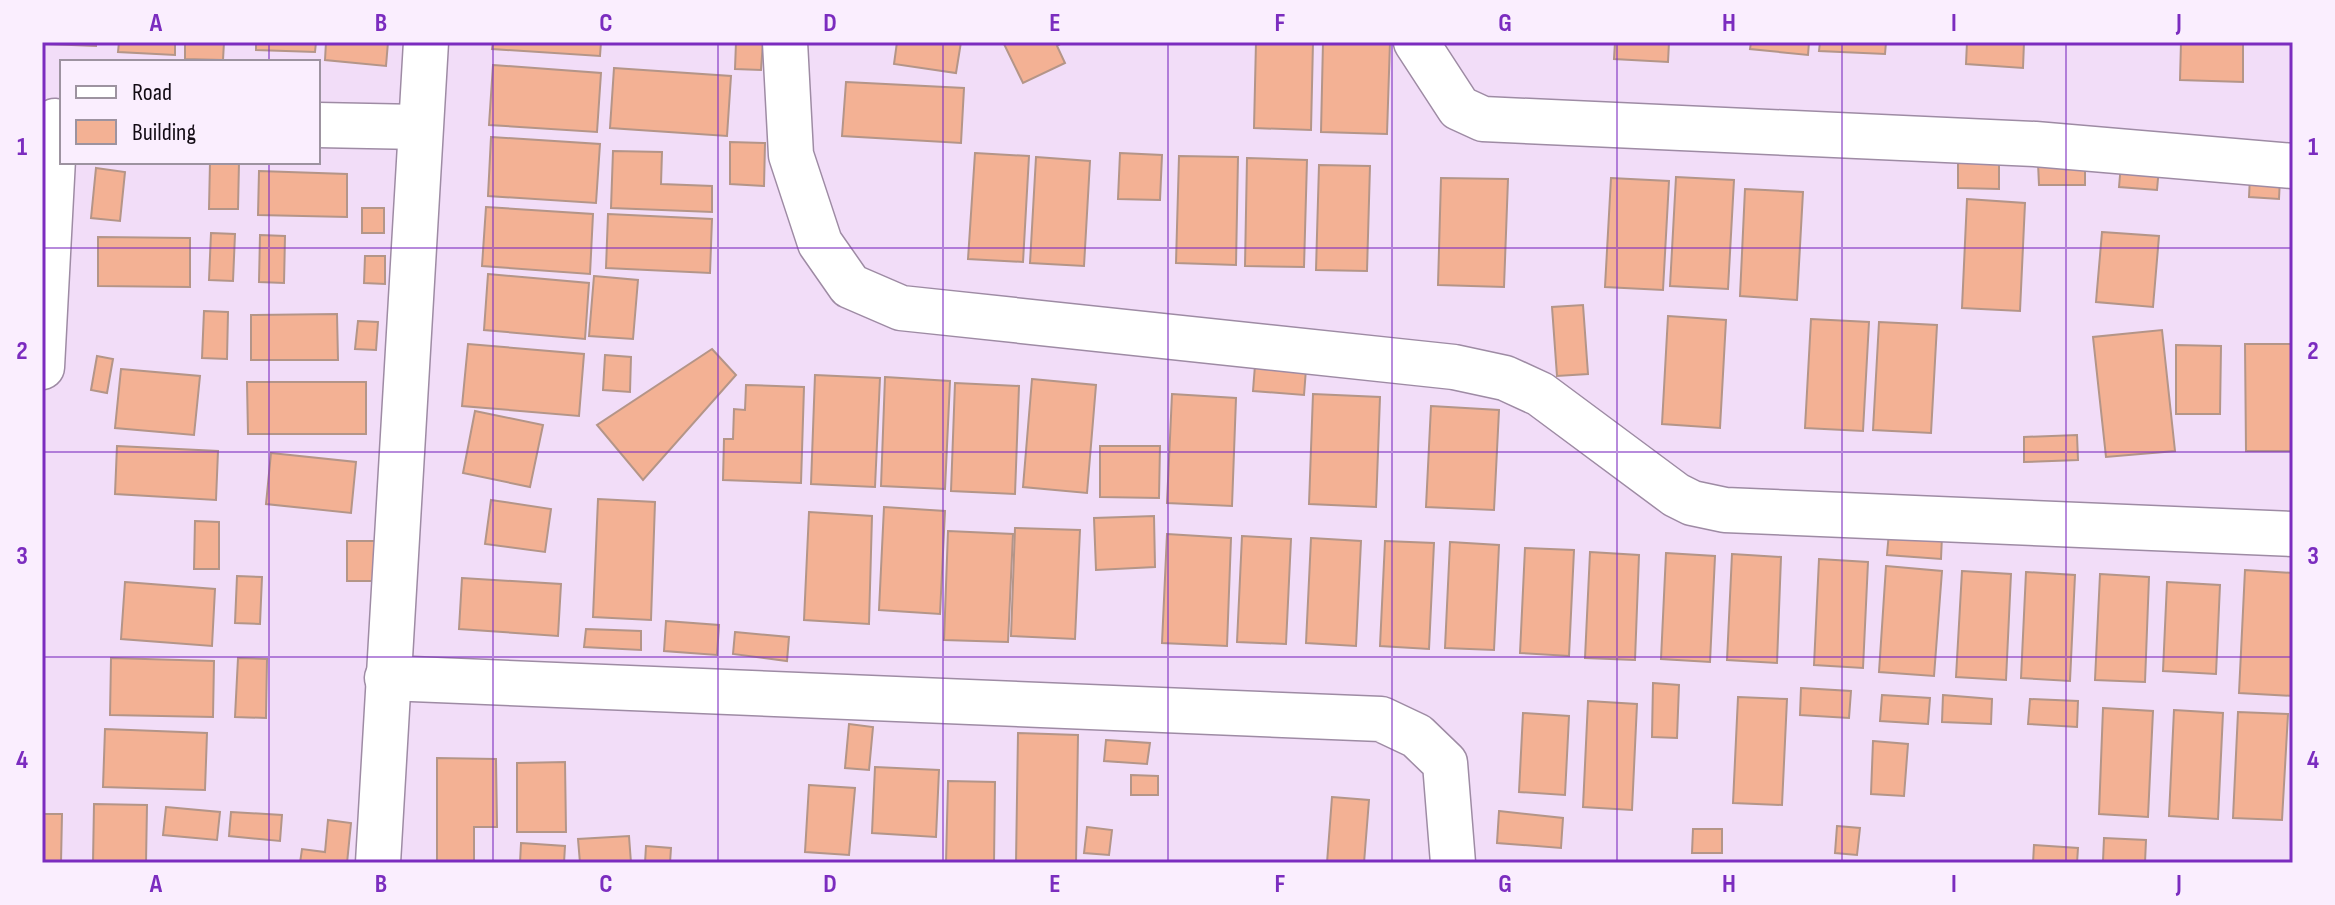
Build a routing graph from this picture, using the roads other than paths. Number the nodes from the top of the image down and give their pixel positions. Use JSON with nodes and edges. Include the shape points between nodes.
{"nodes":[{"id":1,"x":426,"y":42,"type":"edge"},
{"id":2,"x":785,"y":42,"type":"edge"},
{"id":3,"x":1416,"y":42,"type":"edge"},
{"id":4,"x":53,"y":121,"type":"edge"},
{"id":5,"x":320,"y":125,"type":"edge"},
{"id":6,"x":419,"y":127,"type":"junction"},
{"id":7,"x":2293,"y":166,"type":"edge"},
{"id":8,"x":42,"y":367,"type":"edge"},
{"id":9,"x":2293,"y":534,"type":"edge"},
{"id":10,"x":387,"y":678,"type":"junction"},
{"id":11,"x":378,"y":863,"type":"edge"},
{"id":12,"x":1453,"y":863,"type":"edge"}],
"edges":[{"from":1,"to":6,"type":"street"},
{"from":2,"to":9,"type":"street","via":[[791,155],[820,243],[850,286],[901,308],[1454,367],[1505,378],[1540,394],[1676,495],[1725,510]]},
{"from":3,"to":7,"type":"street","via":[[1459,108],[1483,119],[2035,144]]},
{"from":4,"to":8,"type":"street"},
{"from":5,"to":6,"type":"street"},
{"from":6,"to":10,"type":"street"},
{"from":10,"to":11,"type":"street"},
{"from":10,"to":12,"type":"street","via":[[1381,719],[1417,736],[1445,763]]}]}
